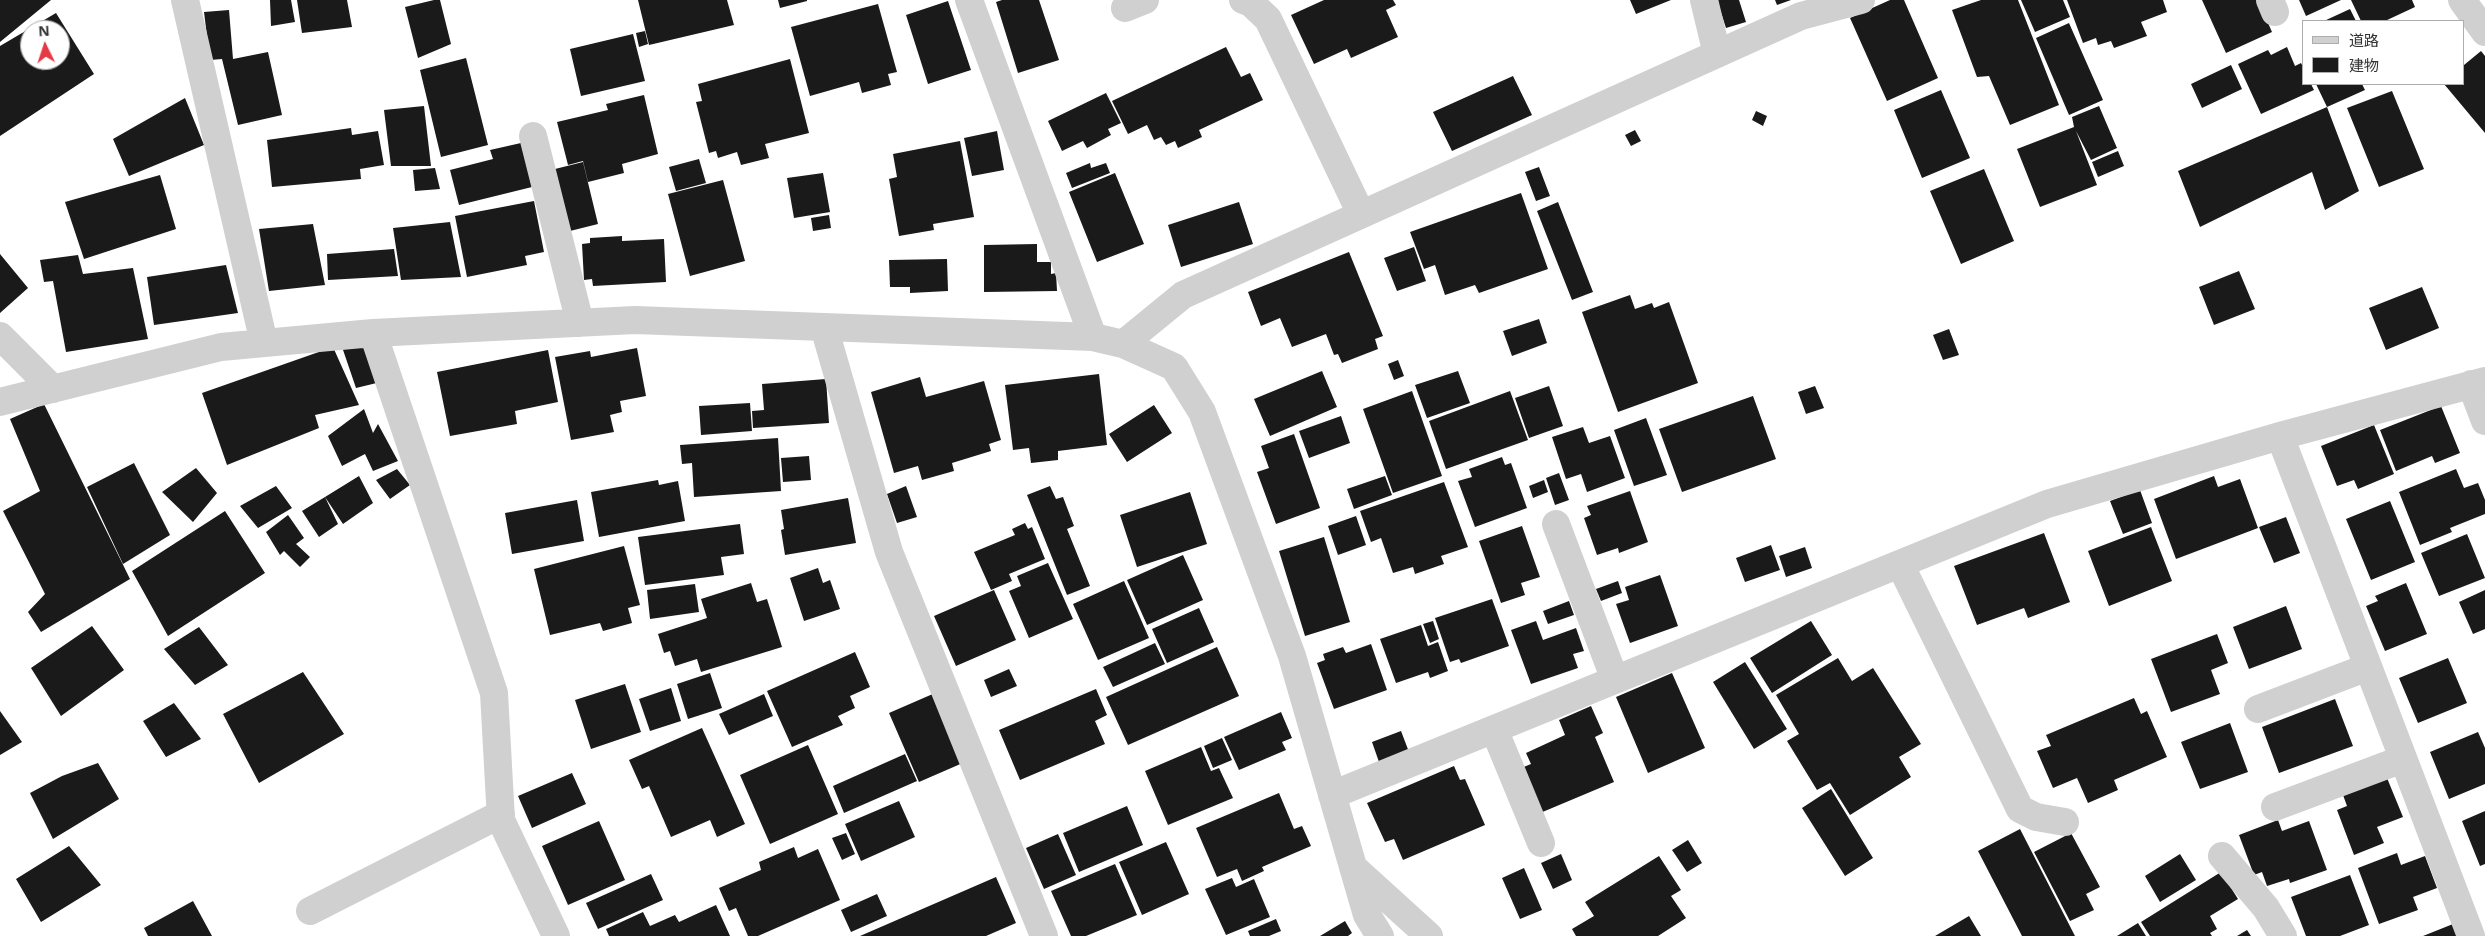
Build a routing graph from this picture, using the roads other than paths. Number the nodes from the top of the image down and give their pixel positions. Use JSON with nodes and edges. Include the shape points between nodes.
{"nodes":[{"id":1,"x":185,"y":0,"type":"edge"},
{"id":2,"x":969,"y":0,"type":"edge"},
{"id":3,"x":1242,"y":0,"type":"edge"},
{"id":4,"x":1704,"y":0,"type":"edge"},
{"id":5,"x":1861,"y":0,"type":"edge"},
{"id":6,"x":2462,"y":0,"type":"edge"},
{"id":7,"x":2485,"y":32,"type":"edge"},
{"id":8,"x":1717,"y":54,"type":"junction"},
{"id":9,"x":533,"y":136,"type":"dead end"},
{"id":10,"x":1361,"y":214,"type":"junction"},
{"id":11,"x":580,"y":323,"type":"junction"},
{"id":12,"x":824,"y":327,"type":"junction"},
{"id":13,"x":373,"y":333,"type":"junction"},
{"id":14,"x":0,"y":336,"type":"edge"},
{"id":15,"x":1093,"y":337,"type":"junction"},
{"id":16,"x":264,"y":343,"type":"junction"},
{"id":17,"x":1123,"y":344,"type":"junction"},
{"id":18,"x":2478,"y":383,"type":"edge"},
{"id":19,"x":53,"y":389,"type":"junction"},
{"id":20,"x":0,"y":402,"type":"edge"},
{"id":21,"x":2485,"y":421,"type":"edge"},
{"id":22,"x":2280,"y":436,"type":"junction"},
{"id":23,"x":1556,"y":524,"type":"dead end"},
{"id":24,"x":1900,"y":564,"type":"junction"},
{"id":25,"x":2368,"y":667,"type":"junction"},
{"id":26,"x":1615,"y":680,"type":"junction"},
{"id":27,"x":2258,"y":710,"type":"dead end"},
{"id":28,"x":1494,"y":728,"type":"junction"},
{"id":29,"x":2403,"y":759,"type":"junction"},
{"id":30,"x":1332,"y":795,"type":"junction"},
{"id":31,"x":2275,"y":807,"type":"dead end"},
{"id":32,"x":500,"y":814,"type":"junction"},
{"id":33,"x":2065,"y":822,"type":"dead end"},
{"id":34,"x":1541,"y":843,"type":"dead end"},
{"id":35,"x":2222,"y":856,"type":"dead end"},
{"id":36,"x":1353,"y":866,"type":"junction"},
{"id":37,"x":310,"y":911,"type":"dead end"},
{"id":38,"x":556,"y":936,"type":"edge"},
{"id":39,"x":1044,"y":936,"type":"edge"},
{"id":40,"x":1380,"y":936,"type":"edge"},
{"id":41,"x":1429,"y":936,"type":"edge"},
{"id":42,"x":2283,"y":936,"type":"edge"},
{"id":43,"x":2471,"y":936,"type":"edge"}],
"edges":[{"from":1,"to":16,"type":"street"},
{"from":2,"to":15,"type":"street"},
{"from":3,"to":10,"type":"street","via":[[1268,19]]},
{"from":4,"to":8,"type":"street"},
{"from":5,"to":8,"type":"street","via":[[1801,16]]},
{"from":6,"to":7,"type":"street"},
{"from":8,"to":10,"type":"street"},
{"from":9,"to":11,"type":"street"},
{"from":10,"to":17,"type":"street","via":[[1183,295]]},
{"from":11,"to":12,"type":"street","via":[[636,320]]},
{"from":11,"to":13,"type":"street"},
{"from":12,"to":15,"type":"street"},
{"from":12,"to":39,"type":"street","via":[[889,552]]},
{"from":13,"to":16,"type":"street"},
{"from":13,"to":32,"type":"street","via":[[494,693]]},
{"from":14,"to":19,"type":"street"},
{"from":15,"to":17,"type":"street"},
{"from":16,"to":19,"type":"street","via":[[221,348]]},
{"from":17,"to":30,"type":"street","via":[[1174,367],[1202,412],[1292,656]]},
{"from":18,"to":21,"type":"street"},
{"from":18,"to":22,"type":"street"},
{"from":19,"to":20,"type":"street"},
{"from":22,"to":24,"type":"street","via":[[2047,504]]},
{"from":22,"to":25,"type":"street"},
{"from":23,"to":26,"type":"street"},
{"from":24,"to":26,"type":"street"},
{"from":24,"to":33,"type":"street","via":[[2020,809],[2036,817]]},
{"from":25,"to":27,"type":"street"},
{"from":25,"to":29,"type":"street"},
{"from":26,"to":28,"type":"street"},
{"from":28,"to":30,"type":"street"},
{"from":28,"to":34,"type":"street"},
{"from":29,"to":31,"type":"street"},
{"from":29,"to":43,"type":"street"},
{"from":30,"to":36,"type":"street"},
{"from":32,"to":37,"type":"street"},
{"from":32,"to":38,"type":"street"},
{"from":35,"to":42,"type":"street","via":[[2266,908]]},
{"from":36,"to":40,"type":"street","via":[[1367,915]]},
{"from":36,"to":41,"type":"street"}]}
